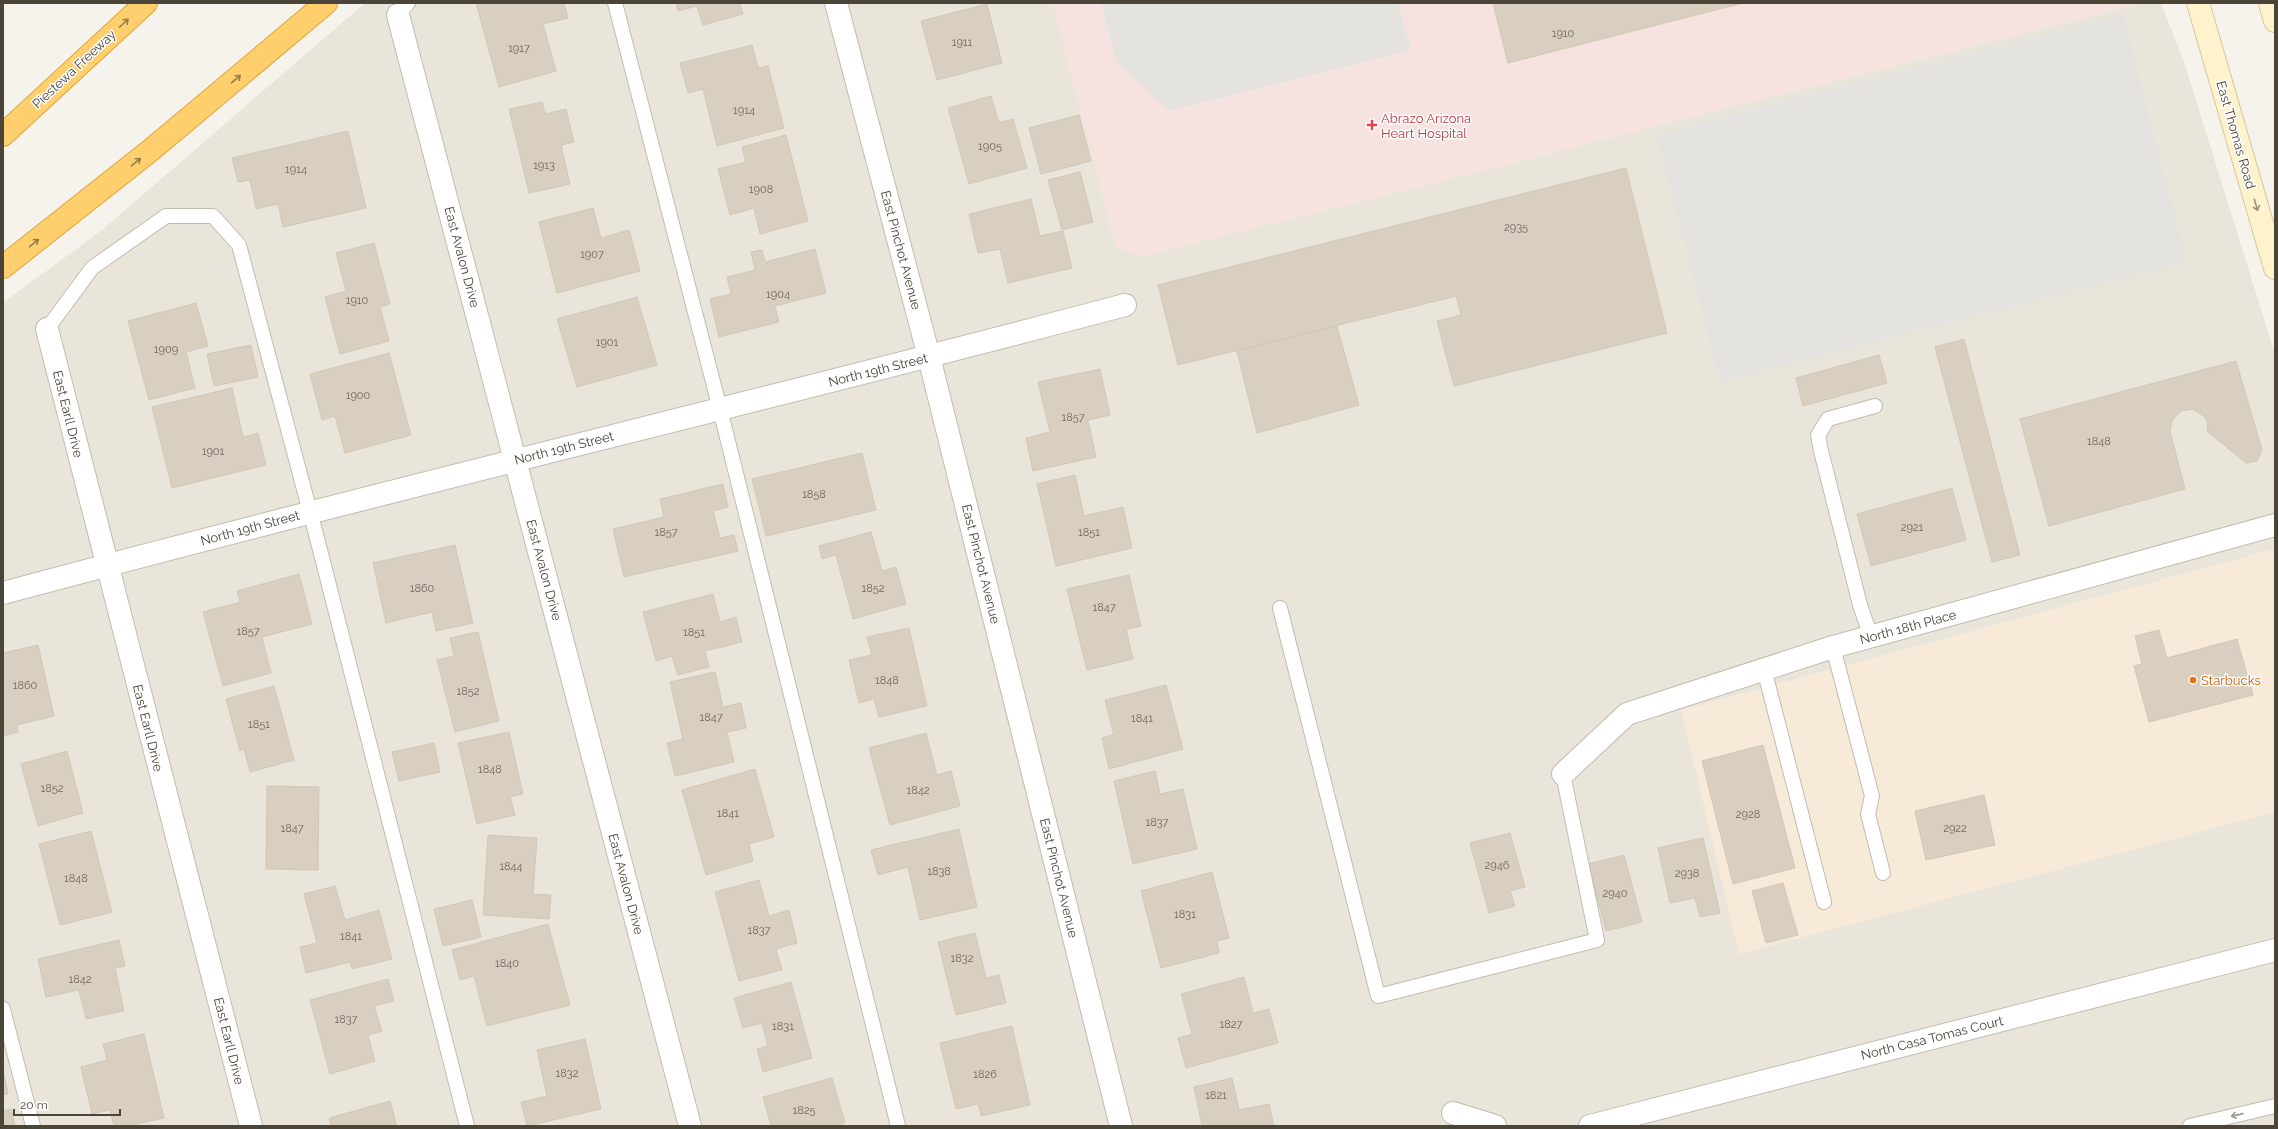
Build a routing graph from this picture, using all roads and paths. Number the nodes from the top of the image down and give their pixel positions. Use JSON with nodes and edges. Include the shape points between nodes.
{"nodes":[{"id":1,"x":146,"y":3,"type":"edge"},
{"id":2,"x":326,"y":3,"type":"edge"},
{"id":3,"x":615,"y":3,"type":"edge"},
{"id":4,"x":836,"y":3,"type":"edge"},
{"id":5,"x":2198,"y":3,"type":"edge"},
{"id":6,"x":2270,"y":3,"type":"edge"},
{"id":7,"x":403,"y":9,"type":"edge"},
{"id":8,"x":2275,"y":21,"type":"edge"},
{"id":9,"x":3,"y":135,"type":"edge"},
{"id":10,"x":3,"y":266,"type":"edge"},
{"id":11,"x":2275,"y":268,"type":"edge"},
{"id":12,"x":1125,"y":305,"type":"dead end"},
{"id":13,"x":46,"y":329,"type":"joint"},
{"id":14,"x":929,"y":357,"type":"junction"},
{"id":15,"x":1875,"y":406,"type":"dead end"},
{"id":16,"x":720,"y":409,"type":"junction"},
{"id":17,"x":515,"y":459,"type":"junction"},
{"id":18,"x":310,"y":512,"type":"junction"},
{"id":19,"x":2275,"y":525,"type":"edge"},
{"id":20,"x":107,"y":565,"type":"junction"},
{"id":21,"x":3,"y":593,"type":"edge"},
{"id":22,"x":1280,"y":608,"type":"dead end"},
{"id":23,"x":1871,"y":637,"type":"junction"},
{"id":24,"x":1833,"y":647,"type":"junction"},
{"id":25,"x":1764,"y":668,"type":"junction"},
{"id":26,"x":1563,"y":774,"type":"joint"},
{"id":27,"x":1884,"y":873,"type":"dead end"},
{"id":28,"x":1824,"y":902,"type":"dead end"},
{"id":29,"x":2275,"y":950,"type":"edge"},
{"id":30,"x":3,"y":1009,"type":"edge"},
{"id":31,"x":2275,"y":1106,"type":"edge"},
{"id":32,"x":1453,"y":1113,"type":"dead end"},
{"id":33,"x":34,"y":1126,"type":"edge"},
{"id":34,"x":251,"y":1126,"type":"edge"},
{"id":35,"x":467,"y":1126,"type":"edge"},
{"id":36,"x":690,"y":1126,"type":"edge"},
{"id":37,"x":898,"y":1126,"type":"edge"},
{"id":38,"x":1121,"y":1126,"type":"edge"},
{"id":39,"x":1495,"y":1126,"type":"edge"},
{"id":40,"x":1590,"y":1126,"type":"edge"},
{"id":41,"x":2190,"y":1126,"type":"edge"}],
"edges":[{"from":9,"to":1,"type":"highway","name":"Piestewa Freeway","one_way":true},
{"from":10,"to":2,"type":"highway","one_way":true,"via":[[151,150]]},
{"from":3,"to":16,"type":"lane"},
{"from":4,"to":14,"type":"street","name":"East Pinchot Avenue"},
{"from":5,"to":11,"type":"main road","name":"East Thomas Road","one_way":true},
{"from":6,"to":8,"type":"main road"},
{"from":7,"to":17,"type":"street","name":"East Avalon Drive"},
{"from":12,"to":14,"type":"street","name":"North 19th Street"},
{"from":13,"to":18,"type":"lane","via":[[92,268],[166,216],[213,216],[239,245]]},
{"from":13,"to":20,"type":"street","name":"East Earll Drive"},
{"from":14,"to":16,"type":"street","name":"North 19th Street"},
{"from":14,"to":38,"type":"street","name":"East Pinchot Avenue"},
{"from":15,"to":23,"type":"lane","via":[[1828,420],[1818,435],[1860,605]]},
{"from":16,"to":17,"type":"street","name":"North 19th Street"},
{"from":16,"to":37,"type":"lane"},
{"from":17,"to":18,"type":"street","name":"North 19th Street"},
{"from":17,"to":36,"type":"street","name":"East Avalon Drive"},
{"from":18,"to":20,"type":"street","name":"North 19th Street"},
{"from":18,"to":35,"type":"lane"},
{"from":19,"to":23,"type":"street","name":"North 18th Place"},
{"from":20,"to":21,"type":"street","name":"North 19th Street"},
{"from":20,"to":34,"type":"street","name":"East Earll Drive"},
{"from":22,"to":26,"type":"lane","via":[[1378,996],[1597,940]]},
{"from":23,"to":24,"type":"street","name":"North 18th Place"},
{"from":24,"to":25,"type":"street","name":"North 18th Place"},
{"from":24,"to":27,"type":"lane","via":[[1872,796],[1868,814]]},
{"from":25,"to":26,"type":"street","name":"North 18th Place","via":[[1627,714]]},
{"from":25,"to":28,"type":"lane"},
{"from":29,"to":40,"type":"street","name":"North Casa Tomas Court"},
{"from":30,"to":33,"type":"lane"},
{"from":31,"to":41,"type":"lane","one_way":true},
{"from":32,"to":39,"type":"street"}]}
